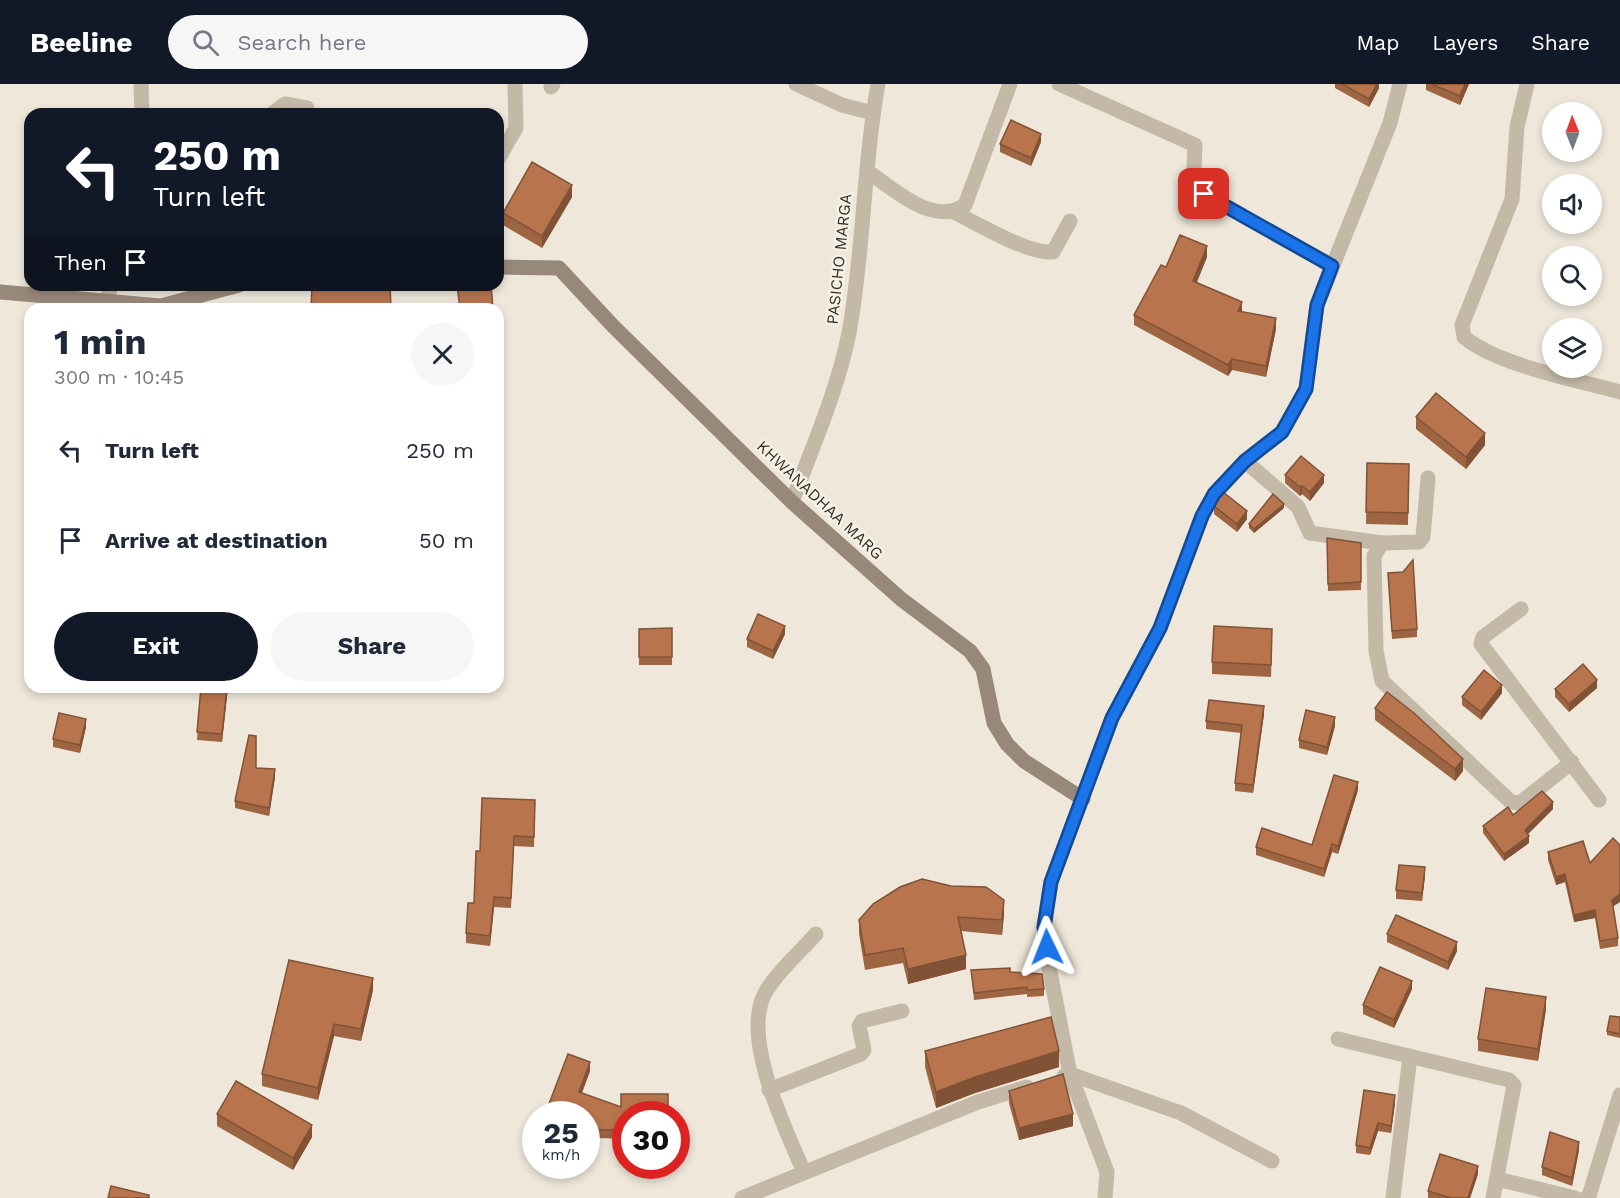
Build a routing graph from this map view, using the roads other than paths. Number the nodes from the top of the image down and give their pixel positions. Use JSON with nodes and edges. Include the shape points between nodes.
{"nodes":[{"id":1,"x":141,"y":84,"type":"edge"},
{"id":2,"x":515,"y":84,"type":"edge"},
{"id":3,"x":796,"y":84,"type":"edge"},
{"id":4,"x":878,"y":84,"type":"edge"},
{"id":5,"x":1010,"y":84,"type":"edge"},
{"id":6,"x":1059,"y":84,"type":"edge"},
{"id":7,"x":1400,"y":84,"type":"edge"},
{"id":8,"x":1527,"y":84,"type":"edge"},
{"id":9,"x":142,"y":108,"type":"edge"},
{"id":10,"x":280,"y":108,"type":"edge"},
{"id":11,"x":307,"y":108,"type":"dead end"},
{"id":12,"x":873,"y":113,"type":"junction"},
{"id":13,"x":504,"y":149,"type":"edge"},
{"id":14,"x":867,"y":171,"type":"junction"},
{"id":15,"x":954,"y":212,"type":"junction"},
{"id":16,"x":1070,"y":221,"type":"dead end"},
{"id":17,"x":1332,"y":266,"type":"junction"},
{"id":18,"x":504,"y":267,"type":"edge"},
{"id":19,"x":110,"y":291,"type":"edge"},
{"id":20,"x":217,"y":291,"type":"edge"},
{"id":21,"x":0,"y":292,"type":"edge"},
{"id":22,"x":108,"y":303,"type":"joint"},
{"id":23,"x":172,"y":303,"type":"edge"},
{"id":24,"x":1620,"y":392,"type":"edge"},
{"id":25,"x":1245,"y":461,"type":"junction"},
{"id":26,"x":1428,"y":478,"type":"dead end"},
{"id":27,"x":792,"y":502,"type":"junction"},
{"id":28,"x":1382,"y":543,"type":"junction"},
{"id":29,"x":1521,"y":609,"type":"dead end"},
{"id":30,"x":1572,"y":762,"type":"junction"},
{"id":31,"x":1083,"y":799,"type":"junction"},
{"id":32,"x":1599,"y":800,"type":"dead end"},
{"id":33,"x":816,"y":933,"type":"dead end"},
{"id":34,"x":902,"y":1011,"type":"dead end"},
{"id":35,"x":1338,"y":1039,"type":"dead end"},
{"id":36,"x":1410,"y":1056,"type":"junction"},
{"id":37,"x":1070,"y":1074,"type":"junction"},
{"id":38,"x":769,"y":1090,"type":"junction"},
{"id":39,"x":1620,"y":1095,"type":"edge"},
{"id":40,"x":1272,"y":1161,"type":"dead end"},
{"id":41,"x":804,"y":1172,"type":"junction"},
{"id":42,"x":1497,"y":1179,"type":"junction"},
{"id":43,"x":742,"y":1198,"type":"edge"},
{"id":44,"x":1105,"y":1198,"type":"edge"},
{"id":45,"x":1393,"y":1198,"type":"edge"},
{"id":46,"x":1493,"y":1198,"type":"edge"},
{"id":47,"x":1575,"y":1198,"type":"edge"},
{"id":48,"x":1586,"y":1198,"type":"edge"}],
"edges":[{"from":1,"to":9,"type":"street"},
{"from":2,"to":13,"type":"street","via":[[516,128]]},
{"from":3,"to":12,"type":"street","via":[[842,105]]},
{"from":4,"to":12,"type":"street","name":"PASICHO MARGA"},
{"from":5,"to":15,"type":"street","via":[[965,205]]},
{"from":6,"to":17,"type":"street","via":[[1195,145],[1194,171],[1204,194]]},
{"from":7,"to":17,"type":"street","via":[[1390,123]]},
{"from":8,"to":24,"type":"street","via":[[1517,127],[1512,199],[1462,325],[1464,337],[1475,347],[1525,365]]},
{"from":10,"to":11,"type":"street","via":[[285,104]]},
{"from":12,"to":14,"type":"street","name":"PASICHO MARGA"},
{"from":14,"to":15,"type":"street","via":[[924,209]]},
{"from":14,"to":27,"type":"street","name":"PASICHO MARGA","via":[[857,285],[848,336]]},
{"from":15,"to":16,"type":"street","via":[[1045,253],[1057,247]]},
{"from":17,"to":25,"type":"street","via":[[1317,305],[1306,389],[1282,432]]},
{"from":18,"to":27,"type":"street","name":"KHWANADHAA MARG","via":[[559,268]]},
{"from":19,"to":22,"type":"street"},
{"from":20,"to":23,"type":"street"},
{"from":21,"to":22,"type":"street"},
{"from":25,"to":28,"type":"street","via":[[1298,507],[1310,533]]},
{"from":25,"to":31,"type":"street","via":[[1214,494],[1202,516],[1160,628],[1112,718]]},
{"from":26,"to":28,"type":"street","via":[[1423,537],[1419,542]]},
{"from":27,"to":31,"type":"street","name":"KHWANADHAA MARG","via":[[902,599],[970,651],[983,669],[994,723],[1007,744],[1024,761]]},
{"from":28,"to":30,"type":"street","via":[[1374,556],[1376,651],[1382,681],[1510,802],[1520,803]]},
{"from":29,"to":30,"type":"street","via":[[1483,637],[1481,644]]},
{"from":30,"to":32,"type":"street"},
{"from":31,"to":37,"type":"street","via":[[1051,882],[1044,927]]},
{"from":33,"to":38,"type":"street","via":[[765,993],[758,1028]]},
{"from":34,"to":38,"type":"street","via":[[862,1021],[861,1054]]},
{"from":35,"to":36,"type":"street"},
{"from":36,"to":42,"type":"street","via":[[1509,1080],[1514,1085]]},
{"from":36,"to":45,"type":"street"},
{"from":37,"to":40,"type":"street","via":[[1181,1113]]},
{"from":37,"to":41,"type":"street","via":[[978,1102]]},
{"from":37,"to":44,"type":"street","via":[[1107,1172]]},
{"from":38,"to":41,"type":"street"},
{"from":39,"to":48,"type":"street"},
{"from":41,"to":43,"type":"street"},
{"from":42,"to":46,"type":"street"},
{"from":42,"to":47,"type":"street"}]}
